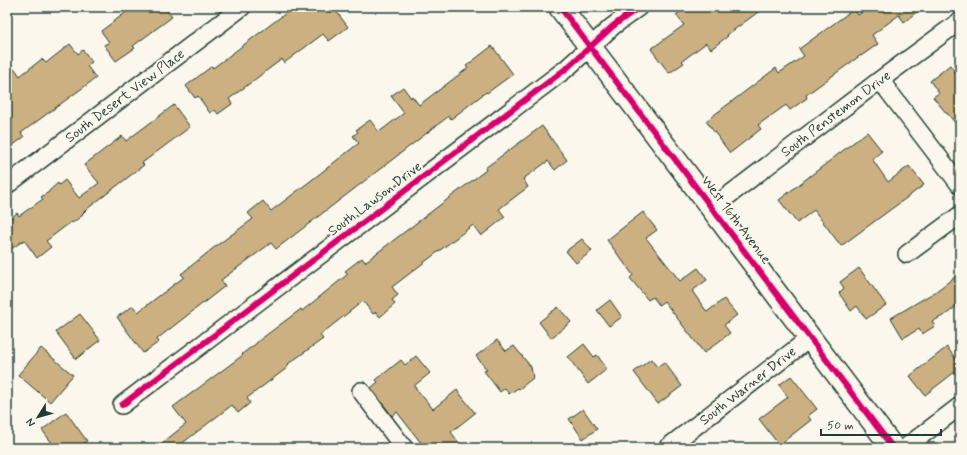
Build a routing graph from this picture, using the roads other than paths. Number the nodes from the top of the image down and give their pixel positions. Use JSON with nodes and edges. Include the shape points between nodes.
{"nodes":[{"id":1,"x":242,"y":7,"type":"edge"},
{"id":2,"x":560,"y":7,"type":"edge"},
{"id":3,"x":638,"y":7,"type":"edge"},
{"id":4,"x":960,"y":21,"type":"edge"},
{"id":5,"x":590,"y":47,"type":"junction"},
{"id":6,"x":880,"y":80,"type":"junction"},
{"id":7,"x":7,"y":185,"type":"edge"},
{"id":8,"x":960,"y":185,"type":"edge"},
{"id":9,"x":712,"y":208,"type":"junction"},
{"id":10,"x":960,"y":215,"type":"edge"},
{"id":11,"x":907,"y":254,"type":"dead end"},
{"id":12,"x":810,"y":338,"type":"junction"},
{"id":13,"x":361,"y":391,"type":"dead end"},
{"id":14,"x":122,"y":405,"type":"dead end"},
{"id":15,"x":960,"y":406,"type":"edge"},
{"id":16,"x":404,"y":448,"type":"edge"},
{"id":17,"x":667,"y":448,"type":"edge"},
{"id":18,"x":893,"y":448,"type":"edge"},
{"id":19,"x":906,"y":448,"type":"edge"}],
"edges":[{"from":1,"to":7,"type":"street","name":"South Desert View Place"},
{"from":2,"to":5,"type":"street","name":"West 16th Avenue"},
{"from":3,"to":5,"type":"street","name":"South Lawson Drive"},
{"from":4,"to":6,"type":"street","name":"South Penstemon Drive"},
{"from":5,"to":9,"type":"street","name":"West 16th Avenue"},
{"from":5,"to":14,"type":"street","name":"South Lawson Drive","via":[[561,73]]},
{"from":6,"to":8,"type":"street"},
{"from":6,"to":9,"type":"street","name":"South Penstemon Drive"},
{"from":9,"to":12,"type":"street","name":"West 16th Avenue"},
{"from":10,"to":11,"type":"street"},
{"from":12,"to":17,"type":"street","name":"South Warner Drive"},
{"from":12,"to":18,"type":"street","name":"West 16th Avenue"},
{"from":13,"to":16,"type":"street"},
{"from":15,"to":19,"type":"street"}]}
